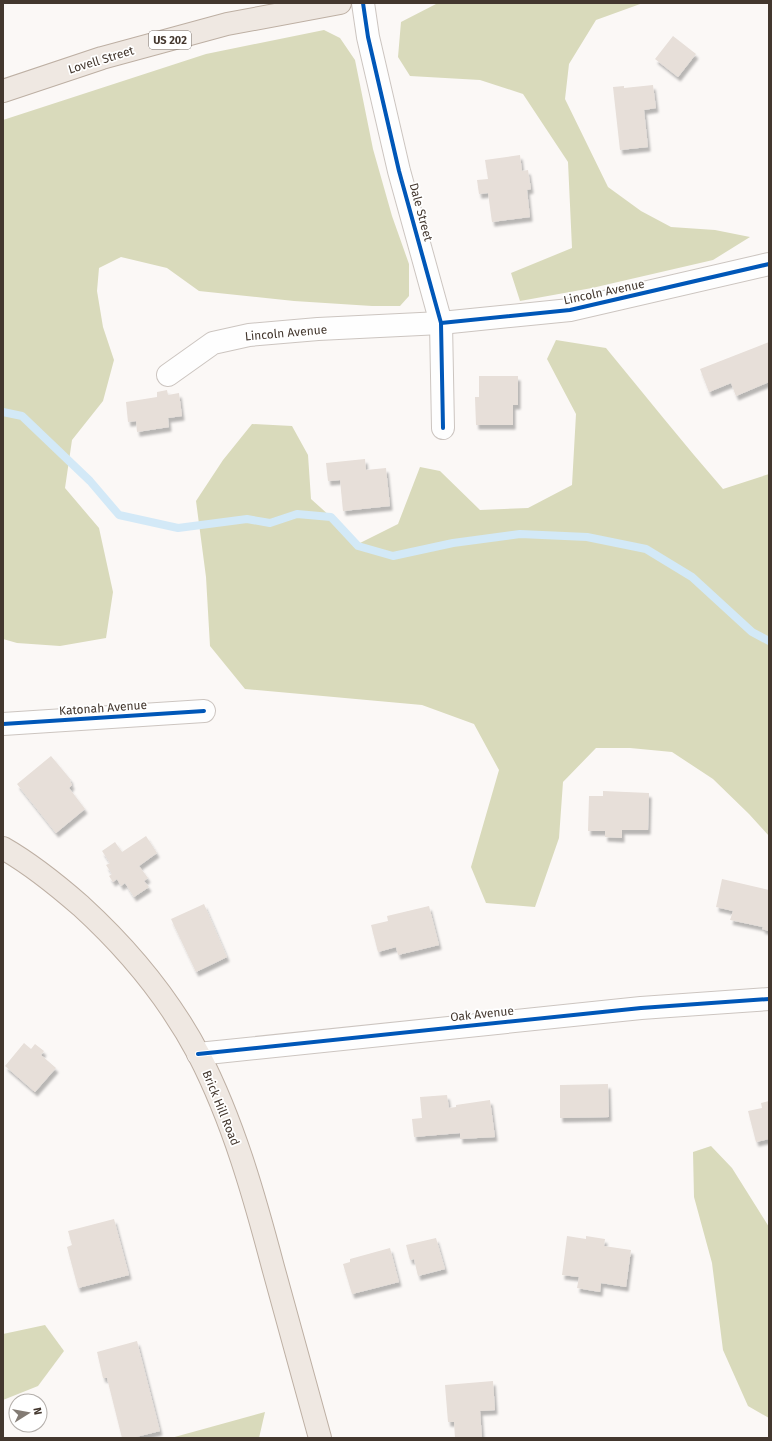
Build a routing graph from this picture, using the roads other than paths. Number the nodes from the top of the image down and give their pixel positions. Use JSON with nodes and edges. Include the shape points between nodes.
{"nodes":[{"id":1,"x":340,"y":3,"type":"edge"},
{"id":2,"x":363,"y":3,"type":"edge"},
{"id":3,"x":3,"y":91,"type":"edge"},
{"id":4,"x":769,"y":264,"type":"edge"},
{"id":5,"x":441,"y":323,"type":"junction"},
{"id":6,"x":168,"y":375,"type":"dead end"},
{"id":7,"x":443,"y":428,"type":"dead end"},
{"id":8,"x":204,"y":711,"type":"dead end"},
{"id":9,"x":3,"y":724,"type":"edge"},
{"id":10,"x":3,"y":848,"type":"edge"},
{"id":11,"x":769,"y":999,"type":"edge"},
{"id":12,"x":198,"y":1054,"type":"junction"},
{"id":13,"x":320,"y":1438,"type":"edge"}],
"edges":[{"from":1,"to":3,"type":"main road","name":"Lovell Street","number":"US 202","via":[[227,24],[102,58]]},
{"from":2,"to":5,"type":"street","name":"Dale Street","via":[[368,37],[399,171]]},
{"from":4,"to":5,"type":"street","name":"Lincoln Avenue","via":[[570,310]]},
{"from":5,"to":6,"type":"street","name":"Lincoln Avenue","via":[[249,335],[213,343]]},
{"from":5,"to":7,"type":"street","name":"Dale Street"},
{"from":8,"to":9,"type":"street","name":"Katonah Avenue"},
{"from":10,"to":12,"type":"main road","name":"Brick Hill Road","via":[[64,892],[104,927],[142,968],[173,1011]]},
{"from":11,"to":12,"type":"street","name":"Oak Avenue","via":[[641,1008]]},
{"from":12,"to":13,"type":"main road","name":"Brick Hill Road","via":[[222,1104],[261,1221]]}]}
